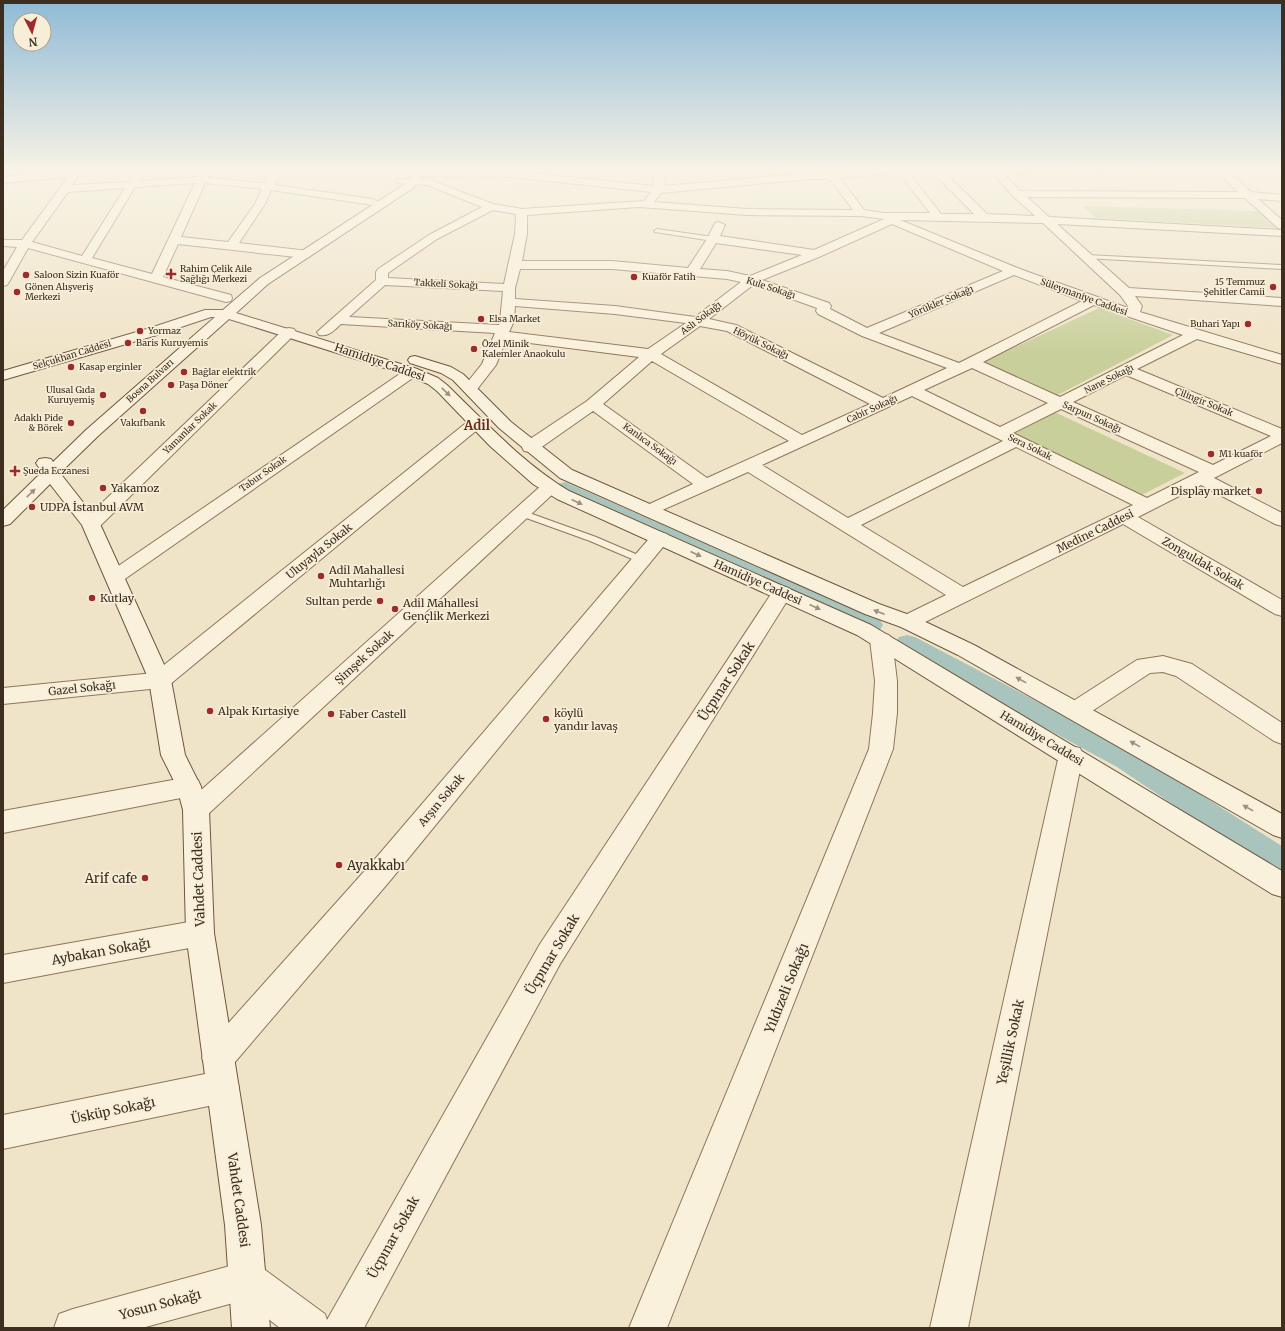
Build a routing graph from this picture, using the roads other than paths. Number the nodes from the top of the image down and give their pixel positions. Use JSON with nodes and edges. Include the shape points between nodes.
{"nodes":[{"id":1,"x":34,"y":231,"type":"edge"},
{"id":2,"x":103,"y":231,"type":"edge"},
{"id":3,"x":178,"y":231,"type":"edge"},
{"id":4,"x":241,"y":231,"type":"edge"},
{"id":5,"x":327,"y":231,"type":"edge"},
{"id":6,"x":340,"y":231,"type":"edge"},
{"id":7,"x":445,"y":231,"type":"edge"},
{"id":8,"x":521,"y":231,"type":"edge"},
{"id":9,"x":717,"y":231,"type":"edge"},
{"id":10,"x":861,"y":231,"type":"edge"},
{"id":11,"x":918,"y":231,"type":"edge"},
{"id":12,"x":1059,"y":231,"type":"edge"},
{"id":13,"x":1248,"y":231,"type":"edge"},
{"id":14,"x":657,"y":232,"type":"dead end"},
{"id":15,"x":1282,"y":233,"type":"edge"},
{"id":16,"x":713,"y":239,"type":"junction"},
{"id":17,"x":174,"y":240,"type":"junction"},
{"id":18,"x":3,"y":243,"type":"edge"},
{"id":19,"x":25,"y":244,"type":"junction"},
{"id":20,"x":231,"y":246,"type":"junction"},
{"id":21,"x":292,"y":253,"type":"junction"},
{"id":22,"x":305,"y":254,"type":"junction"},
{"id":23,"x":815,"y":254,"type":"junction"},
{"id":24,"x":1087,"y":257,"type":"junction"},
{"id":25,"x":85,"y":260,"type":"junction"},
{"id":26,"x":516,"y":265,"type":"junction"},
{"id":27,"x":1282,"y":267,"type":"edge"},
{"id":28,"x":1014,"y":271,"type":"junction"},
{"id":29,"x":692,"y":272,"type":"junction"},
{"id":30,"x":156,"y":279,"type":"junction"},
{"id":31,"x":751,"y":280,"type":"junction"},
{"id":32,"x":382,"y":281,"type":"junction"},
{"id":33,"x":3,"y":282,"type":"edge"},
{"id":34,"x":509,"y":288,"type":"junction"},
{"id":35,"x":1125,"y":292,"type":"junction"},
{"id":36,"x":1092,"y":300,"type":"junction"},
{"id":37,"x":510,"y":302,"type":"junction"},
{"id":38,"x":1282,"y":302,"type":"edge"},
{"id":39,"x":223,"y":307,"type":"junction"},
{"id":40,"x":1131,"y":314,"type":"junction"},
{"id":41,"x":698,"y":321,"type":"junction"},
{"id":42,"x":331,"y":326,"type":"junction"},
{"id":43,"x":288,"y":332,"type":"junction"},
{"id":44,"x":501,"y":332,"type":"junction"},
{"id":45,"x":867,"y":333,"type":"junction"},
{"id":46,"x":1196,"y":334,"type":"junction"},
{"id":47,"x":1276,"y":344,"type":"dead end"},
{"id":48,"x":1241,"y":347,"type":"junction"},
{"id":49,"x":651,"y":354,"type":"junction"},
{"id":50,"x":1282,"y":360,"type":"edge"},
{"id":51,"x":966,"y":365,"type":"junction"},
{"id":52,"x":1126,"y":370,"type":"junction"},
{"id":53,"x":412,"y":372,"type":"junction"},
{"id":54,"x":3,"y":376,"type":"edge"},
{"id":55,"x":470,"y":389,"type":"junction"},
{"id":56,"x":912,"y":390,"type":"junction"},
{"id":57,"x":1061,"y":403,"type":"junction"},
{"id":58,"x":594,"y":404,"type":"junction"},
{"id":59,"x":883,"y":404,"type":"junction"},
{"id":60,"x":482,"y":414,"type":"junction"},
{"id":61,"x":1000,"y":433,"type":"junction"},
{"id":62,"x":1282,"y":436,"type":"edge"},
{"id":63,"x":1016,"y":441,"type":"junction"},
{"id":64,"x":801,"y":442,"type":"junction"},
{"id":65,"x":530,"y":447,"type":"junction"},
{"id":66,"x":749,"y":465,"type":"junction"},
{"id":67,"x":48,"y":468,"type":"junction"},
{"id":68,"x":1207,"y":475,"type":"junction"},
{"id":69,"x":706,"y":485,"type":"junction"},
{"id":70,"x":549,"y":488,"type":"junction"},
{"id":71,"x":3,"y":500,"type":"edge"},
{"id":72,"x":1147,"y":505,"type":"junction"},
{"id":73,"x":648,"y":511,"type":"junction"},
{"id":74,"x":521,"y":513,"type":"junction"},
{"id":75,"x":1124,"y":517,"type":"junction"},
{"id":76,"x":3,"y":520,"type":"edge"},
{"id":77,"x":1282,"y":520,"type":"edge"},
{"id":78,"x":91,"y":524,"type":"junction"},
{"id":79,"x":847,"y":525,"type":"junction"},
{"id":80,"x":660,"y":538,"type":"junction"},
{"id":81,"x":642,"y":560,"type":"junction"},
{"id":82,"x":115,"y":577,"type":"junction"},
{"id":83,"x":782,"y":593,"type":"junction"},
{"id":84,"x":962,"y":596,"type":"junction"},
{"id":85,"x":1282,"y":609,"type":"edge"},
{"id":86,"x":908,"y":622,"type":"junction"},
{"id":87,"x":881,"y":640,"type":"junction"},
{"id":88,"x":160,"y":680,"type":"junction"},
{"id":89,"x":3,"y":696,"type":"edge"},
{"id":90,"x":1075,"y":711,"type":"junction"},
{"id":91,"x":1282,"y":734,"type":"edge"},
{"id":92,"x":1071,"y":755,"type":"junction"},
{"id":93,"x":193,"y":799,"type":"junction"},
{"id":94,"x":3,"y":822,"type":"edge"},
{"id":95,"x":1282,"y":827,"type":"edge"},
{"id":96,"x":1282,"y":885,"type":"edge"},
{"id":97,"x":200,"y":934,"type":"junction"},
{"id":98,"x":3,"y":969,"type":"edge"},
{"id":99,"x":220,"y":1073,"type":"junction"},
{"id":100,"x":3,"y":1132,"type":"edge"},
{"id":101,"x":248,"y":1280,"type":"junction"},
{"id":102,"x":73,"y":1328,"type":"edge"},
{"id":103,"x":251,"y":1328,"type":"edge"},
{"id":104,"x":311,"y":1328,"type":"edge"},
{"id":105,"x":343,"y":1328,"type":"edge"},
{"id":106,"x":648,"y":1328,"type":"edge"},
{"id":107,"x":949,"y":1328,"type":"edge"}],
"edges":[{"from":1,"to":19,"type":"street"},
{"from":2,"to":25,"type":"street"},
{"from":3,"to":17,"type":"street"},
{"from":4,"to":20,"type":"street"},
{"from":5,"to":21,"type":"street","name":"Bosna Bulvarı"},
{"from":6,"to":22,"type":"street","name":"Bosna Bulvarı"},
{"from":7,"to":32,"type":"street","via":[[382,272]]},
{"from":8,"to":26,"type":"street"},
{"from":9,"to":16,"type":"street"},
{"from":10,"to":23,"type":"street","name":"Aslı Sokağı"},
{"from":11,"to":28,"type":"street","name":"Süleymaniye Caddesi"},
{"from":12,"to":24,"type":"street"},
{"from":13,"to":15,"type":"street"},
{"from":14,"to":16,"type":"lane"},
{"from":16,"to":23,"type":"street"},
{"from":16,"to":29,"type":"street"},
{"from":17,"to":20,"type":"street"},
{"from":17,"to":30,"type":"street"},
{"from":18,"to":19,"type":"street"},
{"from":19,"to":25,"type":"street"},
{"from":19,"to":33,"type":"street"},
{"from":20,"to":21,"type":"street"},
{"from":21,"to":22,"type":"street"},
{"from":21,"to":39,"type":"street","name":"Bosna Bulvarı","via":[[251,280]]},
{"from":22,"to":39,"type":"street","name":"Bosna Bulvarı"},
{"from":23,"to":31,"type":"street","name":"Aslı Sokağı"},
{"from":24,"to":27,"type":"lane"},
{"from":24,"to":35,"type":"street"},
{"from":25,"to":30,"type":"street"},
{"from":26,"to":29,"type":"street","name":"Kule Sokağı","via":[[612,265]]},
{"from":26,"to":34,"type":"street"},
{"from":28,"to":36,"type":"street","name":"Süleymaniye Caddesi"},
{"from":28,"to":45,"type":"street","name":"Yörükler Sokağı"},
{"from":29,"to":31,"type":"street","name":"Kule Sokağı"},
{"from":30,"to":39,"type":"street"},
{"from":31,"to":41,"type":"street","name":"Aslı Sokağı"},
{"from":31,"to":45,"type":"street","name":"Kule Sokağı","via":[[824,306],[823,311]]},
{"from":32,"to":34,"type":"street","name":"Takkeli Sokağı"},
{"from":32,"to":42,"type":"street"},
{"from":34,"to":37,"type":"street"},
{"from":35,"to":38,"type":"street"},
{"from":35,"to":40,"type":"street","via":[[1135,306]]},
{"from":36,"to":40,"type":"street","name":"Süleymaniye Caddesi"},
{"from":36,"to":51,"type":"street","name":"Cabir Sokağı"},
{"from":37,"to":41,"type":"street","name":"Höyük Sokağı","via":[[615,310]]},
{"from":37,"to":44,"type":"street","via":[[507,321]]},
{"from":39,"to":42,"type":"street","name":"Hamidiye Caddesi"},
{"from":39,"to":43,"type":"street","name":"Hamidiye Caddesi"},
{"from":39,"to":54,"type":"street","name":"Selçukhan Caddesi","via":[[152,332]]},
{"from":39,"to":67,"type":"street","name":"Bosna Bulvarı","via":[[98,428]]},
{"from":40,"to":46,"type":"street","name":"Süleymaniye Caddesi"},
{"from":41,"to":49,"type":"street","name":"Aslı Sokağı"},
{"from":41,"to":59,"type":"street","name":"Höyük Sokağı","via":[[731,328]]},
{"from":42,"to":44,"type":"street","name":"Sarıköy Sokağı"},
{"from":42,"to":55,"type":"street","name":"Hamidiye Caddesi","via":[[446,370]]},
{"from":43,"to":53,"type":"street","name":"Hamidiye Caddesi"},
{"from":43,"to":78,"type":"street","name":"Yamanlar Sokak"},
{"from":44,"to":49,"type":"street","name":"Sarıköy Sokağı"},
{"from":44,"to":55,"type":"street","via":[[488,365]]},
{"from":45,"to":51,"type":"street","name":"Kule Sokağı"},
{"from":46,"to":48,"type":"street","name":"Süleymaniye Caddesi"},
{"from":46,"to":52,"type":"street","name":"Nane Sokağı"},
{"from":47,"to":48,"type":"street","via":[[1261,343]]},
{"from":48,"to":50,"type":"street","name":"Süleymaniye Caddesi"},
{"from":49,"to":58,"type":"street","name":"Aslı Sokağı"},
{"from":49,"to":64,"type":"street"},
{"from":51,"to":56,"type":"street","name":"Cabir Sokağı"},
{"from":51,"to":57,"type":"street","name":"Sarpun Sokağı"},
{"from":52,"to":57,"type":"street","name":"Nane Sokağı"},
{"from":52,"to":62,"type":"street","name":"Çilingir Sokak"},
{"from":53,"to":60,"type":"street","name":"Hamidiye Caddesi","one_way":true,"via":[[433,381]]},
{"from":53,"to":82,"type":"street","name":"Tabur Sokak"},
{"from":55,"to":60,"type":"street","name":"Hamidiye Caddesi"},
{"from":56,"to":59,"type":"street","name":"Cabir Sokağı"},
{"from":56,"to":61,"type":"street","name":"Sera Sokak"},
{"from":57,"to":61,"type":"street","name":"Nane Sokağı"},
{"from":57,"to":68,"type":"street","name":"Sarpun Sokağı"},
{"from":58,"to":65,"type":"street","name":"Aslı Sokağı"},
{"from":58,"to":69,"type":"street","name":"Kanlıca Sokağı"},
{"from":59,"to":64,"type":"street","name":"Cabir Sokağı"},
{"from":60,"to":65,"type":"street","name":"Hamidiye Caddesi","via":[[505,426]]},
{"from":60,"to":70,"type":"street","name":"Hamidiye Caddesi","via":[[539,480]]},
{"from":60,"to":88,"type":"street","name":"Uluyayla Sokak"},
{"from":61,"to":63,"type":"street","name":"Sera Sokak"},
{"from":62,"to":68,"type":"street","name":"Medine Caddesi"},
{"from":63,"to":72,"type":"street","name":"Sera Sokak"},
{"from":63,"to":79,"type":"street"},
{"from":64,"to":66,"type":"street","name":"Cabir Sokağı"},
{"from":65,"to":73,"type":"street","name":"Hamidiye Caddesi","via":[[566,474]]},
{"from":66,"to":69,"type":"street","name":"Cabir Sokağı"},
{"from":66,"to":79,"type":"street"},
{"from":67,"to":71,"type":"street","name":"Bosna Bulvarı"},
{"from":76,"to":67,"type":"street","name":"Bosna Bulvarı","one_way":true},
{"from":67,"to":78,"type":"street","name":"Vahdet Caddesi"},
{"from":68,"to":72,"type":"street","name":"Medine Caddesi"},
{"from":68,"to":77,"type":"street","name":"Sarpun Sokağı"},
{"from":69,"to":73,"type":"street","name":"Cabir Sokağı"},
{"from":70,"to":74,"type":"street","name":"Şimşek Sokak"},
{"from":70,"to":80,"type":"street","name":"Hamidiye Caddesi","one_way":true},
{"from":72,"to":75,"type":"street","name":"Medine Caddesi"},
{"from":86,"to":73,"type":"street","name":"Hamidiye Caddesi","one_way":true,"via":[[872,609]]},
{"from":74,"to":81,"type":"lane"},
{"from":74,"to":93,"type":"street","name":"Şimşek Sokak"},
{"from":75,"to":84,"type":"street","name":"Medine Caddesi"},
{"from":75,"to":85,"type":"street","name":"Zonguldak Sokak"},
{"from":78,"to":82,"type":"street","name":"Vahdet Caddesi"},
{"from":79,"to":84,"type":"street"},
{"from":80,"to":81,"type":"street","name":"Arşın Sokak"},
{"from":80,"to":83,"type":"street","name":"Hamidiye Caddesi","one_way":true},
{"from":81,"to":99,"type":"street","name":"Arşın Sokak","via":[[379,874]]},
{"from":82,"to":88,"type":"street","name":"Vahdet Caddesi"},
{"from":83,"to":87,"type":"street","name":"Hamidiye Caddesi","one_way":true},
{"from":83,"to":105,"type":"street","name":"Üçpınar Sokak","via":[[550,954]]},
{"from":84,"to":86,"type":"street","name":"Medine Caddesi"},
{"from":86,"to":87,"type":"street","name":"Medine Caddesi"},
{"from":90,"to":86,"type":"street","name":"Hamidiye Caddesi","one_way":true,"via":[[966,650]]},
{"from":87,"to":92,"type":"street","name":"Hamidiye Caddesi"},
{"from":87,"to":106,"type":"street","name":"Yıldızeli Sokağı","via":[[886,681],[881,749]]},
{"from":88,"to":89,"type":"street","name":"Gazel Sokağı"},
{"from":88,"to":93,"type":"street","name":"Vahdet Caddesi","via":[[173,755]]},
{"from":90,"to":91,"type":"street","via":[[1145,666],[1162,664],[1184,670]]},
{"from":95,"to":90,"type":"street","name":"Hamidiye Caddesi","one_way":true},
{"from":92,"to":96,"type":"street","name":"Hamidiye Caddesi"},
{"from":92,"to":107,"type":"street","name":"Yeşillik Sokak"},
{"from":93,"to":94,"type":"street"},
{"from":93,"to":97,"type":"street","name":"Vahdet Caddesi"},
{"from":97,"to":98,"type":"street","name":"Aybakan Sokağı"},
{"from":97,"to":99,"type":"street","name":"Vahdet Caddesi"},
{"from":99,"to":100,"type":"street","name":"Üsküp Sokağı"},
{"from":99,"to":101,"type":"street","name":"Vahdet Caddesi","via":[[243,1225]]},
{"from":101,"to":102,"type":"street","name":"Yosun Sokağı"},
{"from":101,"to":103,"type":"street","name":"Vahdet Caddesi"},
{"from":101,"to":104,"type":"street"}]}
